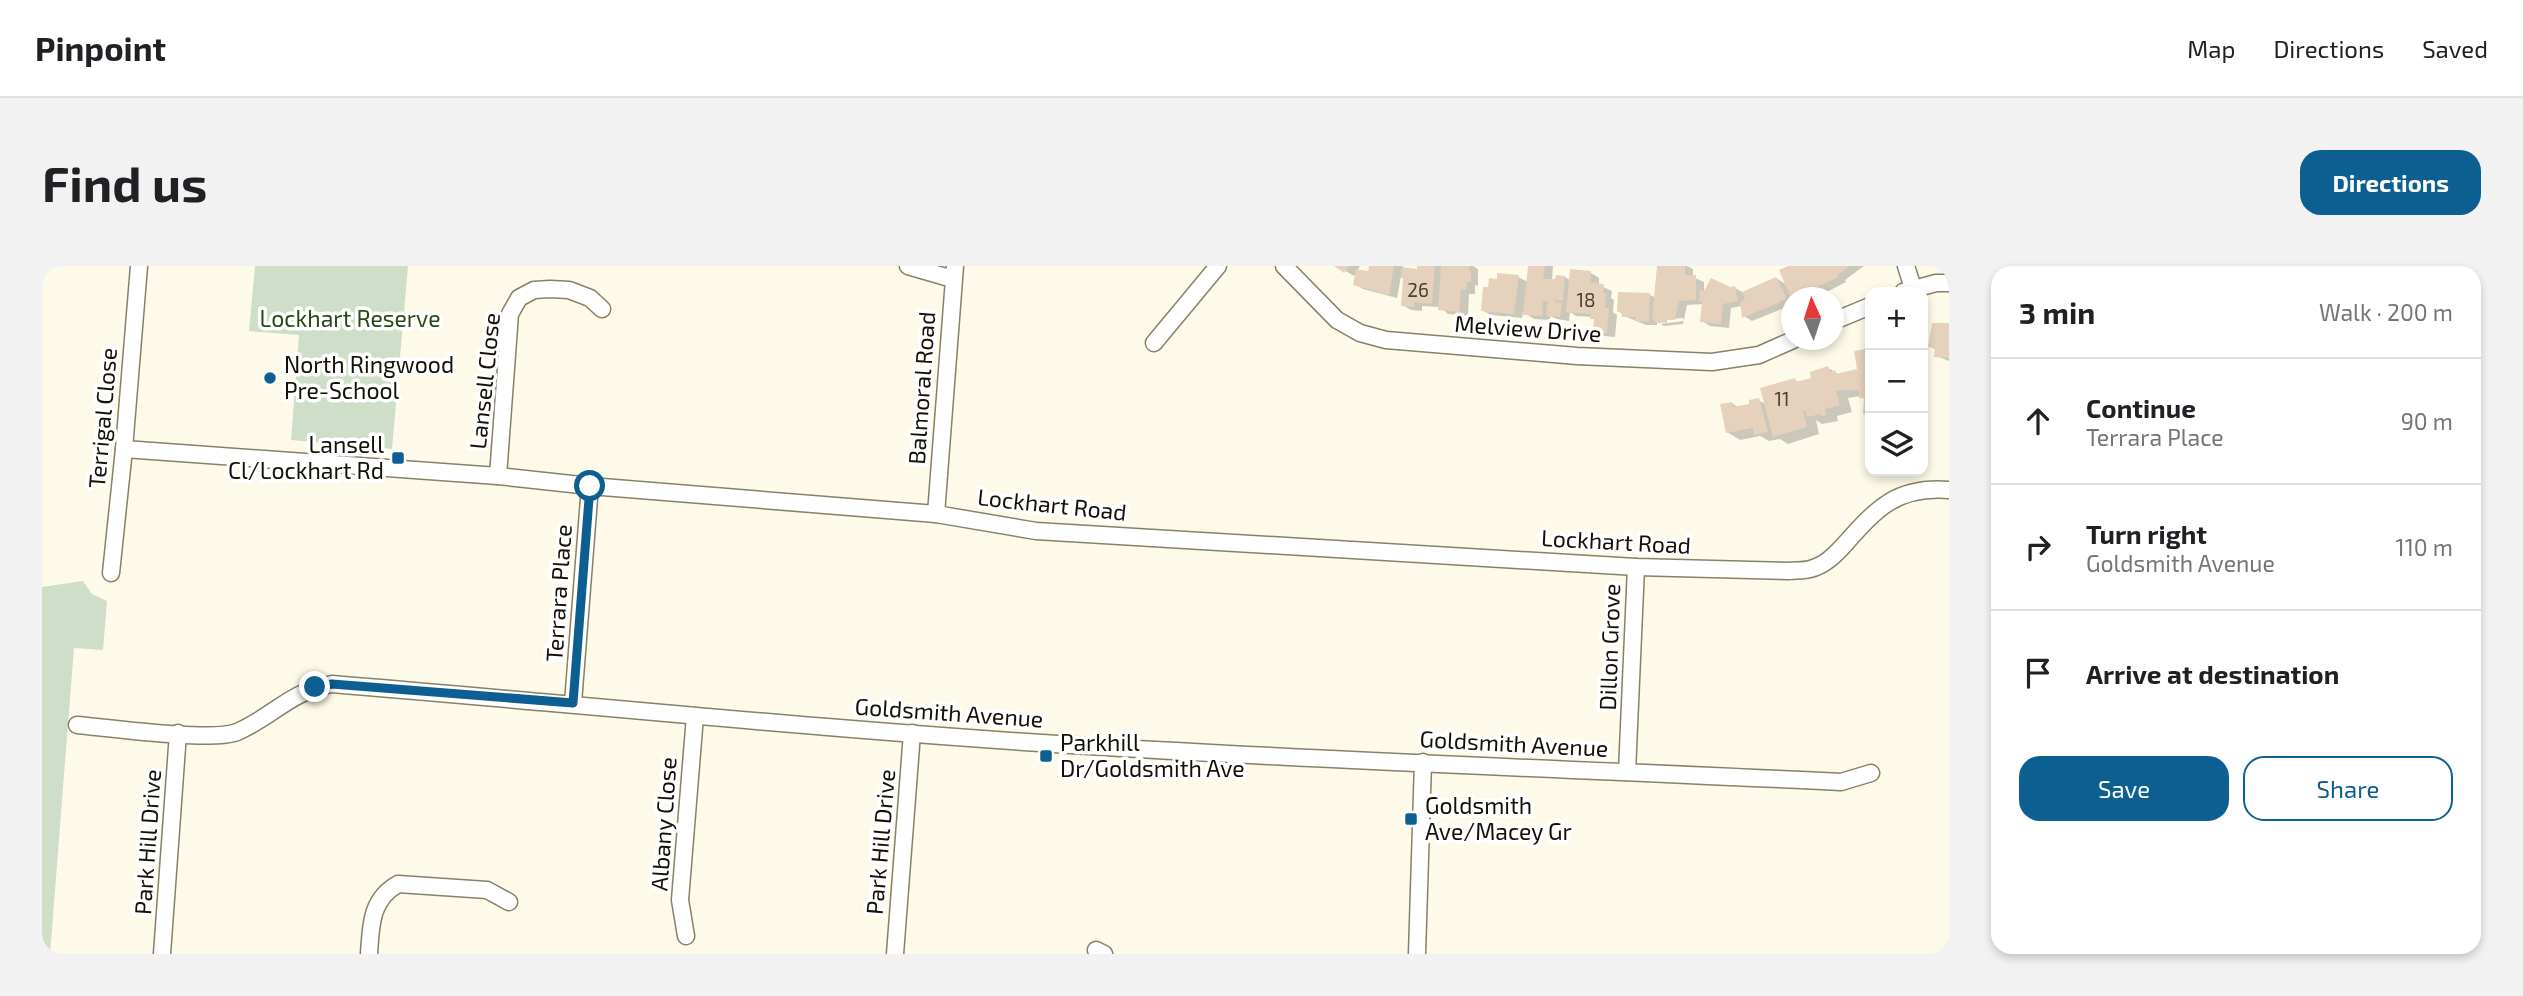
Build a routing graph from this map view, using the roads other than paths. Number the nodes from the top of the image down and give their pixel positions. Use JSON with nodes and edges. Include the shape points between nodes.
{"nodes":[{"id":1,"x":139,"y":266,"type":"edge"},
{"id":2,"x":908,"y":266,"type":"edge"},
{"id":3,"x":1218,"y":266,"type":"edge"},
{"id":4,"x":1284,"y":266,"type":"edge"},
{"id":5,"x":1906,"y":266,"type":"edge"},
{"id":6,"x":954,"y":273,"type":"edge"},
{"id":7,"x":1949,"y":283,"type":"edge"},
{"id":8,"x":1908,"y":287,"type":"edge"},
{"id":9,"x":1920,"y":287,"type":"edge"},
{"id":10,"x":1865,"y":308,"type":"edge"},
{"id":11,"x":602,"y":309,"type":"dead end"},
{"id":12,"x":1844,"y":317,"type":"edge"},
{"id":13,"x":1154,"y":344,"type":"dead end"},
{"id":14,"x":1781,"y":345,"type":"edge"},
{"id":15,"x":124,"y":449,"type":"junction"},
{"id":16,"x":498,"y":476,"type":"junction"},
{"id":17,"x":590,"y":486,"type":"junction"},
{"id":18,"x":1949,"y":490,"type":"edge"},
{"id":19,"x":936,"y":514,"type":"junction"},
{"id":20,"x":1636,"y":567,"type":"junction"},
{"id":21,"x":111,"y":573,"type":"dead end"},
{"id":22,"x":573,"y":703,"type":"junction"},
{"id":23,"x":695,"y":716,"type":"junction"},
{"id":24,"x":77,"y":725,"type":"dead end"},
{"id":25,"x":178,"y":733,"type":"junction"},
{"id":26,"x":912,"y":733,"type":"junction"},
{"id":27,"x":1423,"y":762,"type":"junction"},
{"id":28,"x":1628,"y":772,"type":"junction"},
{"id":29,"x":1871,"y":774,"type":"dead end"},
{"id":30,"x":509,"y":902,"type":"dead end"},
{"id":31,"x":686,"y":936,"type":"dead end"},
{"id":32,"x":162,"y":954,"type":"edge"},
{"id":33,"x":369,"y":954,"type":"edge"},
{"id":34,"x":895,"y":954,"type":"edge"},
{"id":35,"x":1418,"y":954,"type":"edge"}],
"edges":[{"from":1,"to":15,"type":"street","name":"Terrigal Close"},
{"from":2,"to":6,"type":"street"},
{"from":3,"to":13,"type":"street"},
{"from":4,"to":14,"type":"street","name":"Melview Drive","via":[[1338,320],[1360,333],[1386,340],[1712,362],[1759,355]]},
{"from":5,"to":8,"type":"street"},
{"from":6,"to":19,"type":"street","name":"Balmoral Road"},
{"from":7,"to":9,"type":"street"},
{"from":10,"to":12,"type":"street"},
{"from":11,"to":16,"type":"street","name":"Lansell Close","via":[[590,298],[569,290],[534,290],[519,298],[510,314]]},
{"from":15,"to":16,"type":"street","name":"Lockhart Road"},
{"from":15,"to":21,"type":"street","name":"Terrigal Close"},
{"from":16,"to":17,"type":"street","name":"Lockhart Road"},
{"from":17,"to":19,"type":"street","name":"Lockhart Road"},
{"from":17,"to":22,"type":"street","name":"Terrara Place"},
{"from":18,"to":20,"type":"street","name":"Lockhart Road","via":[[1896,497],[1872,513],[1832,558],[1811,569]]},
{"from":19,"to":20,"type":"street","name":"Lockhart Road","via":[[1036,531]]},
{"from":20,"to":28,"type":"street","name":"Dillon Grove"},
{"from":22,"to":23,"type":"street","name":"Goldsmith Avenue"},
{"from":22,"to":25,"type":"street","name":"Goldsmith Avenue","via":[[332,684],[302,692],[235,733]]},
{"from":23,"to":26,"type":"street","name":"Goldsmith Avenue"},
{"from":23,"to":31,"type":"street","name":"Albany Close","via":[[680,900]]},
{"from":24,"to":25,"type":"street","name":"Goldsmith Avenue"},
{"from":25,"to":32,"type":"street","name":"Park Hill Drive"},
{"from":26,"to":27,"type":"street","name":"Goldsmith Avenue"},
{"from":26,"to":34,"type":"street","name":"Park Hill Drive"},
{"from":27,"to":28,"type":"street","name":"Goldsmith Avenue"},
{"from":27,"to":35,"type":"street"},
{"from":28,"to":29,"type":"street","name":"Goldsmith Avenue","via":[[1841,782]]},
{"from":30,"to":33,"type":"street","via":[[487,890],[398,884],[381,897],[373,911]]}]}
